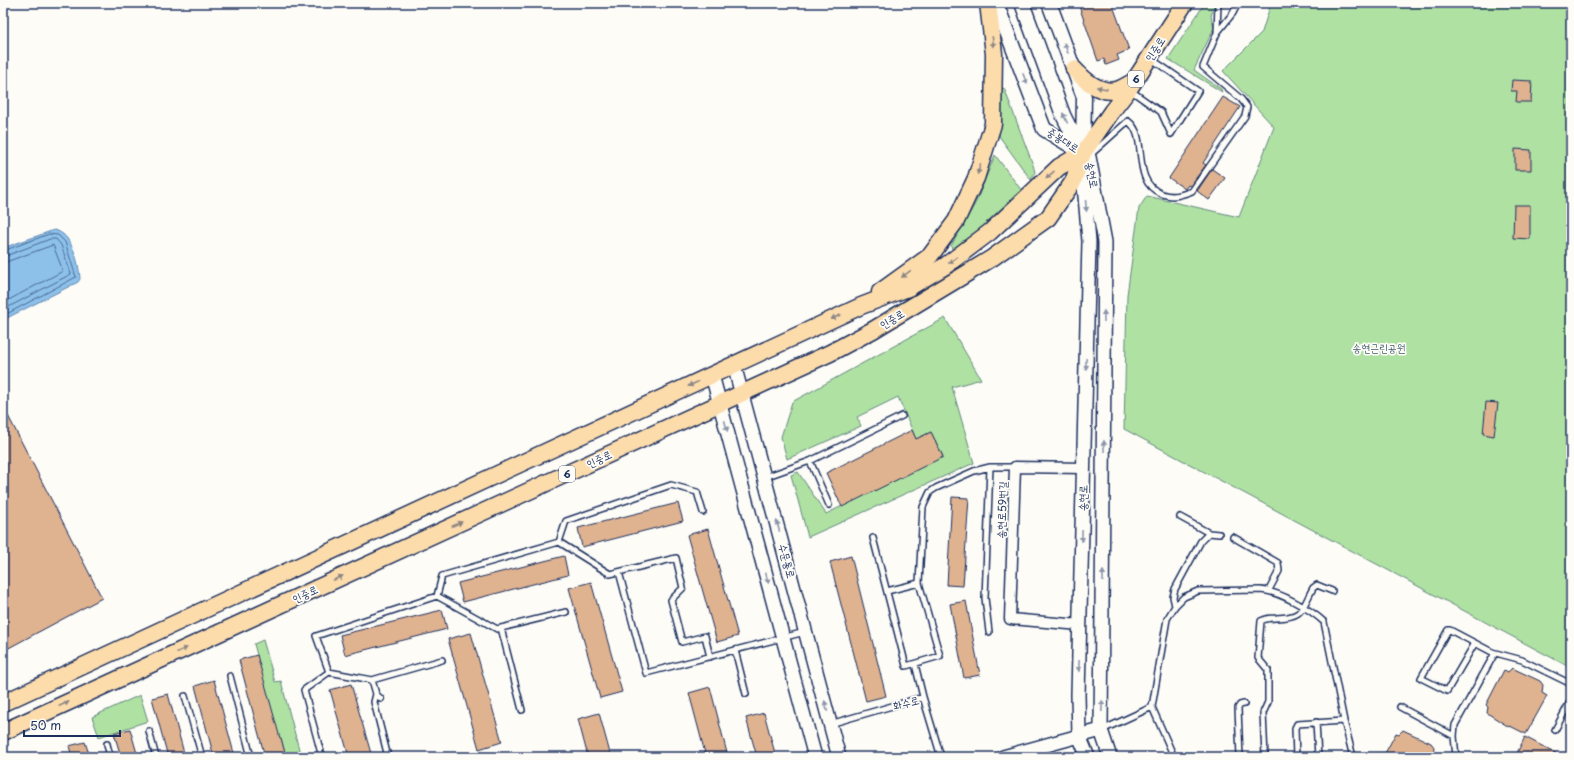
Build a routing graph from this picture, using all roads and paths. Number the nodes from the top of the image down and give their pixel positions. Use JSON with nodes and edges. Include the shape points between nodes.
{"nodes":[{"id":1,"x":988,"y":3,"type":"edge"},
{"id":2,"x":996,"y":3,"type":"edge"},
{"id":3,"x":1022,"y":3,"type":"edge"},
{"id":4,"x":1049,"y":3,"type":"edge"},
{"id":5,"x":1185,"y":3,"type":"edge"},
{"id":6,"x":1218,"y":3,"type":"edge"},
{"id":7,"x":1238,"y":3,"type":"edge"},
{"id":8,"x":1217,"y":33,"type":"junction"},
{"id":9,"x":1150,"y":58,"type":"junction"},
{"id":10,"x":1074,"y":69,"type":"junction"},
{"id":11,"x":1132,"y":85,"type":"junction"},
{"id":12,"x":1086,"y":155,"type":"junction"},
{"id":13,"x":861,"y":306,"type":"junction"},
{"id":14,"x":734,"y":365,"type":"junction"},
{"id":15,"x":712,"y":375,"type":"junction"},
{"id":16,"x":742,"y":393,"type":"junction"},
{"id":17,"x":720,"y":403,"type":"junction"},
{"id":18,"x":902,"y":416,"type":"dead end"},
{"id":19,"x":810,"y":461,"type":"junction"},
{"id":20,"x":990,"y":467,"type":"junction"},
{"id":21,"x":1015,"y":467,"type":"junction"},
{"id":22,"x":1084,"y":468,"type":"junction"},
{"id":23,"x":764,"y":477,"type":"junction"},
{"id":24,"x":829,"y":505,"type":"dead end"},
{"id":25,"x":703,"y":512,"type":"dead end"},
{"id":26,"x":1180,"y":517,"type":"dead end"},
{"id":27,"x":1209,"y":533,"type":"junction"},
{"id":28,"x":1219,"y":534,"type":"dead end"},
{"id":29,"x":1232,"y":537,"type":"dead end"},
{"id":30,"x":873,"y":538,"type":"dead end"},
{"id":31,"x":559,"y":542,"type":"junction"},
{"id":32,"x":619,"y":572,"type":"junction"},
{"id":33,"x":919,"y":583,"type":"junction"},
{"id":34,"x":1268,"y":590,"type":"junction"},
{"id":35,"x":887,"y":591,"type":"junction"},
{"id":36,"x":1332,"y":591,"type":"dead end"},
{"id":37,"x":437,"y":596,"type":"junction"},
{"id":38,"x":1175,"y":606,"type":"junction"},
{"id":39,"x":1302,"y":607,"type":"junction"},
{"id":40,"x":566,"y":612,"type":"dead end"},
{"id":41,"x":1080,"y":625,"type":"junction"},
{"id":42,"x":502,"y":628,"type":"junction"},
{"id":43,"x":806,"y":632,"type":"junction"},
{"id":44,"x":989,"y":632,"type":"dead end"},
{"id":45,"x":784,"y":638,"type":"junction"},
{"id":46,"x":1474,"y":643,"type":"junction"},
{"id":47,"x":735,"y":650,"type":"junction"},
{"id":48,"x":1495,"y":653,"type":"junction"},
{"id":49,"x":710,"y":657,"type":"junction"},
{"id":50,"x":442,"y":660,"type":"dead end"},
{"id":51,"x":915,"y":664,"type":"junction"},
{"id":52,"x":329,"y":672,"type":"junction"},
{"id":53,"x":230,"y":676,"type":"dead end"},
{"id":54,"x":372,"y":680,"type":"junction"},
{"id":55,"x":1571,"y":684,"type":"edge"},
{"id":56,"x":376,"y":694,"type":"junction"},
{"id":57,"x":746,"y":694,"type":"dead end"},
{"id":58,"x":185,"y":696,"type":"dead end"},
{"id":59,"x":923,"y":697,"type":"junction"},
{"id":60,"x":381,"y":699,"type":"dead end"},
{"id":61,"x":1571,"y":700,"type":"edge"},
{"id":62,"x":3,"y":703,"type":"edge"},
{"id":63,"x":1244,"y":704,"type":"dead end"},
{"id":64,"x":1152,"y":706,"type":"junction"},
{"id":65,"x":1400,"y":707,"type":"dead end"},
{"id":66,"x":522,"y":710,"type":"dead end"},
{"id":67,"x":1344,"y":721,"type":"junction"},
{"id":68,"x":1316,"y":722,"type":"junction"},
{"id":69,"x":830,"y":724,"type":"junction"},
{"id":70,"x":1101,"y":730,"type":"junction"},
{"id":71,"x":1555,"y":730,"type":"dead end"},
{"id":72,"x":149,"y":731,"type":"dead end"},
{"id":73,"x":3,"y":732,"type":"edge"},
{"id":74,"x":1080,"y":736,"type":"junction"},
{"id":75,"x":1454,"y":736,"type":"junction"},
{"id":76,"x":106,"y":744,"type":"dead end"},
{"id":77,"x":110,"y":757,"type":"edge"},
{"id":78,"x":156,"y":757,"type":"edge"},
{"id":79,"x":202,"y":757,"type":"edge"},
{"id":80,"x":251,"y":757,"type":"edge"},
{"id":81,"x":322,"y":757,"type":"edge"},
{"id":82,"x":388,"y":757,"type":"edge"},
{"id":83,"x":815,"y":757,"type":"edge"},
{"id":84,"x":839,"y":757,"type":"edge"},
{"id":85,"x":941,"y":757,"type":"edge"},
{"id":86,"x":1003,"y":757,"type":"edge"},
{"id":87,"x":1088,"y":757,"type":"edge"},
{"id":88,"x":1110,"y":757,"type":"edge"},
{"id":89,"x":1174,"y":757,"type":"edge"},
{"id":90,"x":1240,"y":757,"type":"edge"},
{"id":91,"x":1265,"y":757,"type":"edge"},
{"id":92,"x":1296,"y":757,"type":"edge"},
{"id":93,"x":1318,"y":757,"type":"edge"},
{"id":94,"x":1353,"y":757,"type":"edge"},
{"id":95,"x":1456,"y":757,"type":"edge"}],
"edges":[{"from":1,"to":13,"type":"main road","one_way":true,"via":[[994,54],[993,124],[976,178],[956,221],[930,256]]},
{"from":2,"to":12,"type":"main road","name":"중봉대로","one_way":true,"via":[[1044,129]]},
{"from":12,"to":3,"type":"main road","one_way":true,"via":[[1063,115]]},
{"from":10,"to":4,"type":"main road","name":"중봉대로","one_way":true},
{"from":5,"to":9,"type":"main road","name":"인중로","number":"6"},
{"from":6,"to":8,"type":"lane"},
{"from":7,"to":8,"type":"lane"},
{"from":8,"to":12,"type":"lane","via":[[1203,67],[1241,98],[1247,107],[1245,116],[1192,191],[1181,196],[1154,191],[1142,169],[1136,132],[1128,121]]},
{"from":9,"to":11,"type":"main road","name":"인중로","number":"6"},
{"from":9,"to":11,"type":"lane","via":[[1198,91],[1171,134],[1161,112]]},
{"from":11,"to":10,"type":"main road","one_way":true,"via":[[1115,91],[1099,89],[1086,82]]},
{"from":10,"to":12,"type":"main road","name":"중봉대로","via":[[1084,97]]},
{"from":11,"to":12,"type":"main road","name":"인중로","number":"6","via":[[1112,111]]},
{"from":12,"to":13,"type":"main road","name":"인중로","number":"6","one_way":true,"via":[[1059,167],[990,232],[945,266],[908,288]]},
{"from":12,"to":16,"type":"main road","name":"인중로","number":"6","via":[[1073,182],[1048,218],[992,258],[854,340]]},
{"from":12,"to":22,"type":"street","name":"송현로","one_way":true,"via":[[1089,241]]},
{"from":70,"to":12,"type":"street","name":"송현로","one_way":true,"via":[[1105,242]]},
{"from":13,"to":14,"type":"main road","name":"인중로","number":"6","one_way":true},
{"from":14,"to":15,"type":"main road","name":"인중로","number":"6"},
{"from":14,"to":16,"type":"street","name":"수문통로"},
{"from":15,"to":17,"type":"street"},
{"from":15,"to":62,"type":"main road","name":"인중로","number":"6","one_way":true},
{"from":16,"to":17,"type":"main road","name":"인중로","number":"6"},
{"from":16,"to":23,"type":"street","name":"수문통로"},
{"from":17,"to":45,"type":"street","one_way":true},
{"from":73,"to":17,"type":"main road","name":"인중로","number":"6","one_way":true},
{"from":18,"to":19,"type":"lane"},
{"from":19,"to":23,"type":"lane"},
{"from":19,"to":24,"type":"lane"},
{"from":20,"to":21,"type":"lane","name":"송현로59번길"},
{"from":20,"to":33,"type":"lane","name":"송현로59번길","via":[[974,471],[936,488],[925,500],[922,507]]},
{"from":20,"to":44,"type":"lane","via":[[985,598]]},
{"from":21,"to":22,"type":"street","name":"송현로59번길"},
{"from":21,"to":41,"type":"street","name":"송현로59번길","via":[[1010,619]]},
{"from":22,"to":41,"type":"street","name":"송현로","one_way":true},
{"from":43,"to":23,"type":"street","name":"수문통로","one_way":true},
{"from":25,"to":31,"type":"lane","via":[[697,492],[671,486],[566,520]]},
{"from":26,"to":27,"type":"lane"},
{"from":27,"to":28,"type":"lane"},
{"from":27,"to":38,"type":"lane","via":[[1175,589]]},
{"from":29,"to":34,"type":"lane","via":[[1278,563],[1279,571]]},
{"from":30,"to":35,"type":"lane"},
{"from":31,"to":32,"type":"lane","via":[[610,574]]},
{"from":31,"to":37,"type":"lane","via":[[442,576]]},
{"from":32,"to":49,"type":"lane","via":[[646,673]]},
{"from":32,"to":49,"type":"lane","via":[[676,558],[683,588],[671,600],[682,642],[705,636]]},
{"from":33,"to":35,"type":"lane"},
{"from":33,"to":51,"type":"lane","name":"송현로59번길","via":[[940,656]]},
{"from":34,"to":38,"type":"lane","via":[[1198,592],[1184,597]]},
{"from":34,"to":39,"type":"lane"},
{"from":35,"to":51,"type":"lane","via":[[906,666]]},
{"from":36,"to":39,"type":"lane","via":[[1317,585]]},
{"from":37,"to":42,"type":"lane","via":[[497,629]]},
{"from":37,"to":52,"type":"lane","via":[[316,636]]},
{"from":38,"to":64,"type":"lane","via":[[1168,619]]},
{"from":39,"to":67,"type":"lane","via":[[1324,622]]},
{"from":39,"to":91,"type":"lane","via":[[1299,614],[1292,617],[1265,618],[1259,625],[1258,658],[1268,670],[1268,702],[1263,713]]},
{"from":40,"to":42,"type":"lane"},
{"from":41,"to":74,"type":"street","name":"송현로","one_way":true},
{"from":42,"to":66,"type":"lane"},
{"from":43,"to":45,"type":"lane"},
{"from":69,"to":43,"type":"street","name":"수문통로","one_way":true},
{"from":45,"to":47,"type":"lane"},
{"from":45,"to":83,"type":"street"},
{"from":46,"to":46,"type":"lane","via":[[1448,630],[1421,678],[1447,691]]},
{"from":46,"to":48,"type":"lane"},
{"from":47,"to":49,"type":"lane"},
{"from":47,"to":57,"type":"lane"},
{"from":48,"to":55,"type":"lane","via":[[1522,660]]},
{"from":48,"to":75,"type":"lane","via":[[1455,725]]},
{"from":50,"to":54,"type":"lane"},
{"from":51,"to":59,"type":"lane"},
{"from":52,"to":54,"type":"lane"},
{"from":52,"to":81,"type":"lane","via":[[304,690]]},
{"from":53,"to":80,"type":"lane"},
{"from":54,"to":56,"type":"lane"},
{"from":56,"to":60,"type":"lane"},
{"from":56,"to":82,"type":"lane","via":[[374,702]]},
{"from":58,"to":79,"type":"lane"},
{"from":59,"to":69,"type":"lane","name":"화수로"},
{"from":59,"to":85,"type":"lane","name":"화수로"},
{"from":61,"to":71,"type":"lane"},
{"from":63,"to":90,"type":"lane","via":[[1238,708]]},
{"from":64,"to":70,"type":"lane"},
{"from":64,"to":89,"type":"lane"},
{"from":65,"to":75,"type":"lane"},
{"from":67,"to":68,"type":"lane"},
{"from":67,"to":94,"type":"lane"},
{"from":68,"to":92,"type":"lane","via":[[1299,723],[1295,726]]},
{"from":68,"to":93,"type":"lane"},
{"from":69,"to":84,"type":"street","name":"수문통로"},
{"from":70,"to":74,"type":"street"},
{"from":70,"to":88,"type":"street","name":"송현로"},
{"from":72,"to":78,"type":"lane"},
{"from":74,"to":86,"type":"street"},
{"from":74,"to":87,"type":"street","name":"송현로"},
{"from":75,"to":95,"type":"lane"},
{"from":76,"to":77,"type":"lane"}]}
